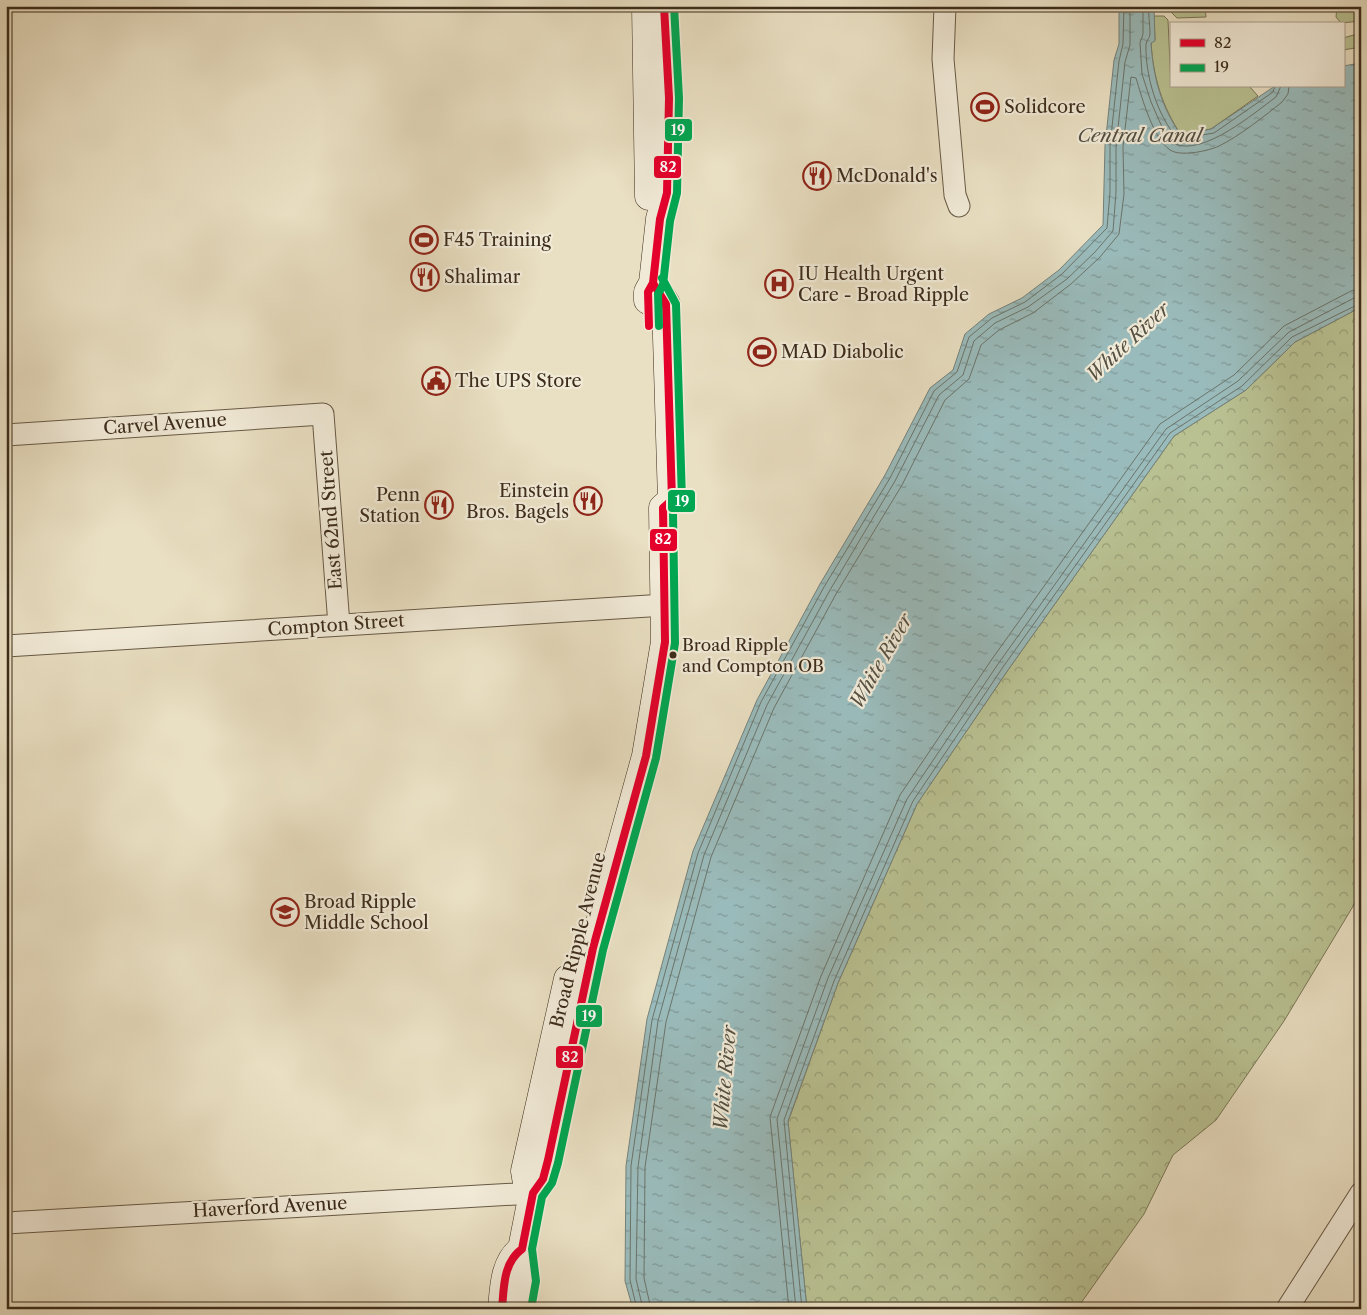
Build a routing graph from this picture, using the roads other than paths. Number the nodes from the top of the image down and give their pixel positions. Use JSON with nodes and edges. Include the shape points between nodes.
{"nodes":[{"id":1,"x":646,"y":6,"type":"edge"},
{"id":2,"x":664,"y":6,"type":"edge"},
{"id":3,"x":945,"y":6,"type":"edge"},
{"id":4,"x":959,"y":206,"type":"dead end"},
{"id":5,"x":660,"y":219,"type":"junction"},
{"id":6,"x":323,"y":414,"type":"joint"},
{"id":7,"x":6,"y":435,"type":"edge"},
{"id":8,"x":665,"y":605,"type":"junction"},
{"id":9,"x":339,"y":626,"type":"junction"},
{"id":10,"x":6,"y":646,"type":"edge"},
{"id":11,"x":533,"y":1193,"type":"junction"},
{"id":12,"x":1361,"y":1193,"type":"edge"},
{"id":13,"x":6,"y":1223,"type":"edge"},
{"id":14,"x":522,"y":1249,"type":"junction"},
{"id":15,"x":502,"y":1309,"type":"edge"},
{"id":16,"x":521,"y":1309,"type":"edge"},
{"id":17,"x":1287,"y":1309,"type":"edge"}],
"edges":[{"from":1,"to":5,"type":"street","via":[[649,202]]},
{"from":2,"to":5,"type":"street","name":"Broad Ripple Avenue","via":[[669,98],[667,193]]},
{"from":3,"to":4,"type":"street","via":[[943,59]]},
{"from":5,"to":8,"type":"street","name":"Broad Ripple Avenue","via":[[653,284],[648,292],[652,499],[663,508]]},
{"from":6,"to":7,"type":"street","name":"Carvel Avenue"},
{"from":6,"to":9,"type":"street","name":"East 62nd Street"},
{"from":8,"to":9,"type":"street","name":"Compton Street"},
{"from":8,"to":11,"type":"street","name":"Broad Ripple Avenue","via":[[664,656],[646,756],[593,948],[548,1160]]},
{"from":9,"to":10,"type":"street","name":"Compton Street"},
{"from":11,"to":13,"type":"street","name":"Haverford Avenue"},
{"from":11,"to":14,"type":"street","name":"Broad Ripple Avenue"},
{"from":12,"to":17,"type":"street"},
{"from":14,"to":15,"type":"street","name":"Broad Ripple Avenue","via":[[514,1255],[506,1273]]},
{"from":14,"to":16,"type":"street","name":"Broad Ripple Avenue","via":[[526,1281]]}]}
